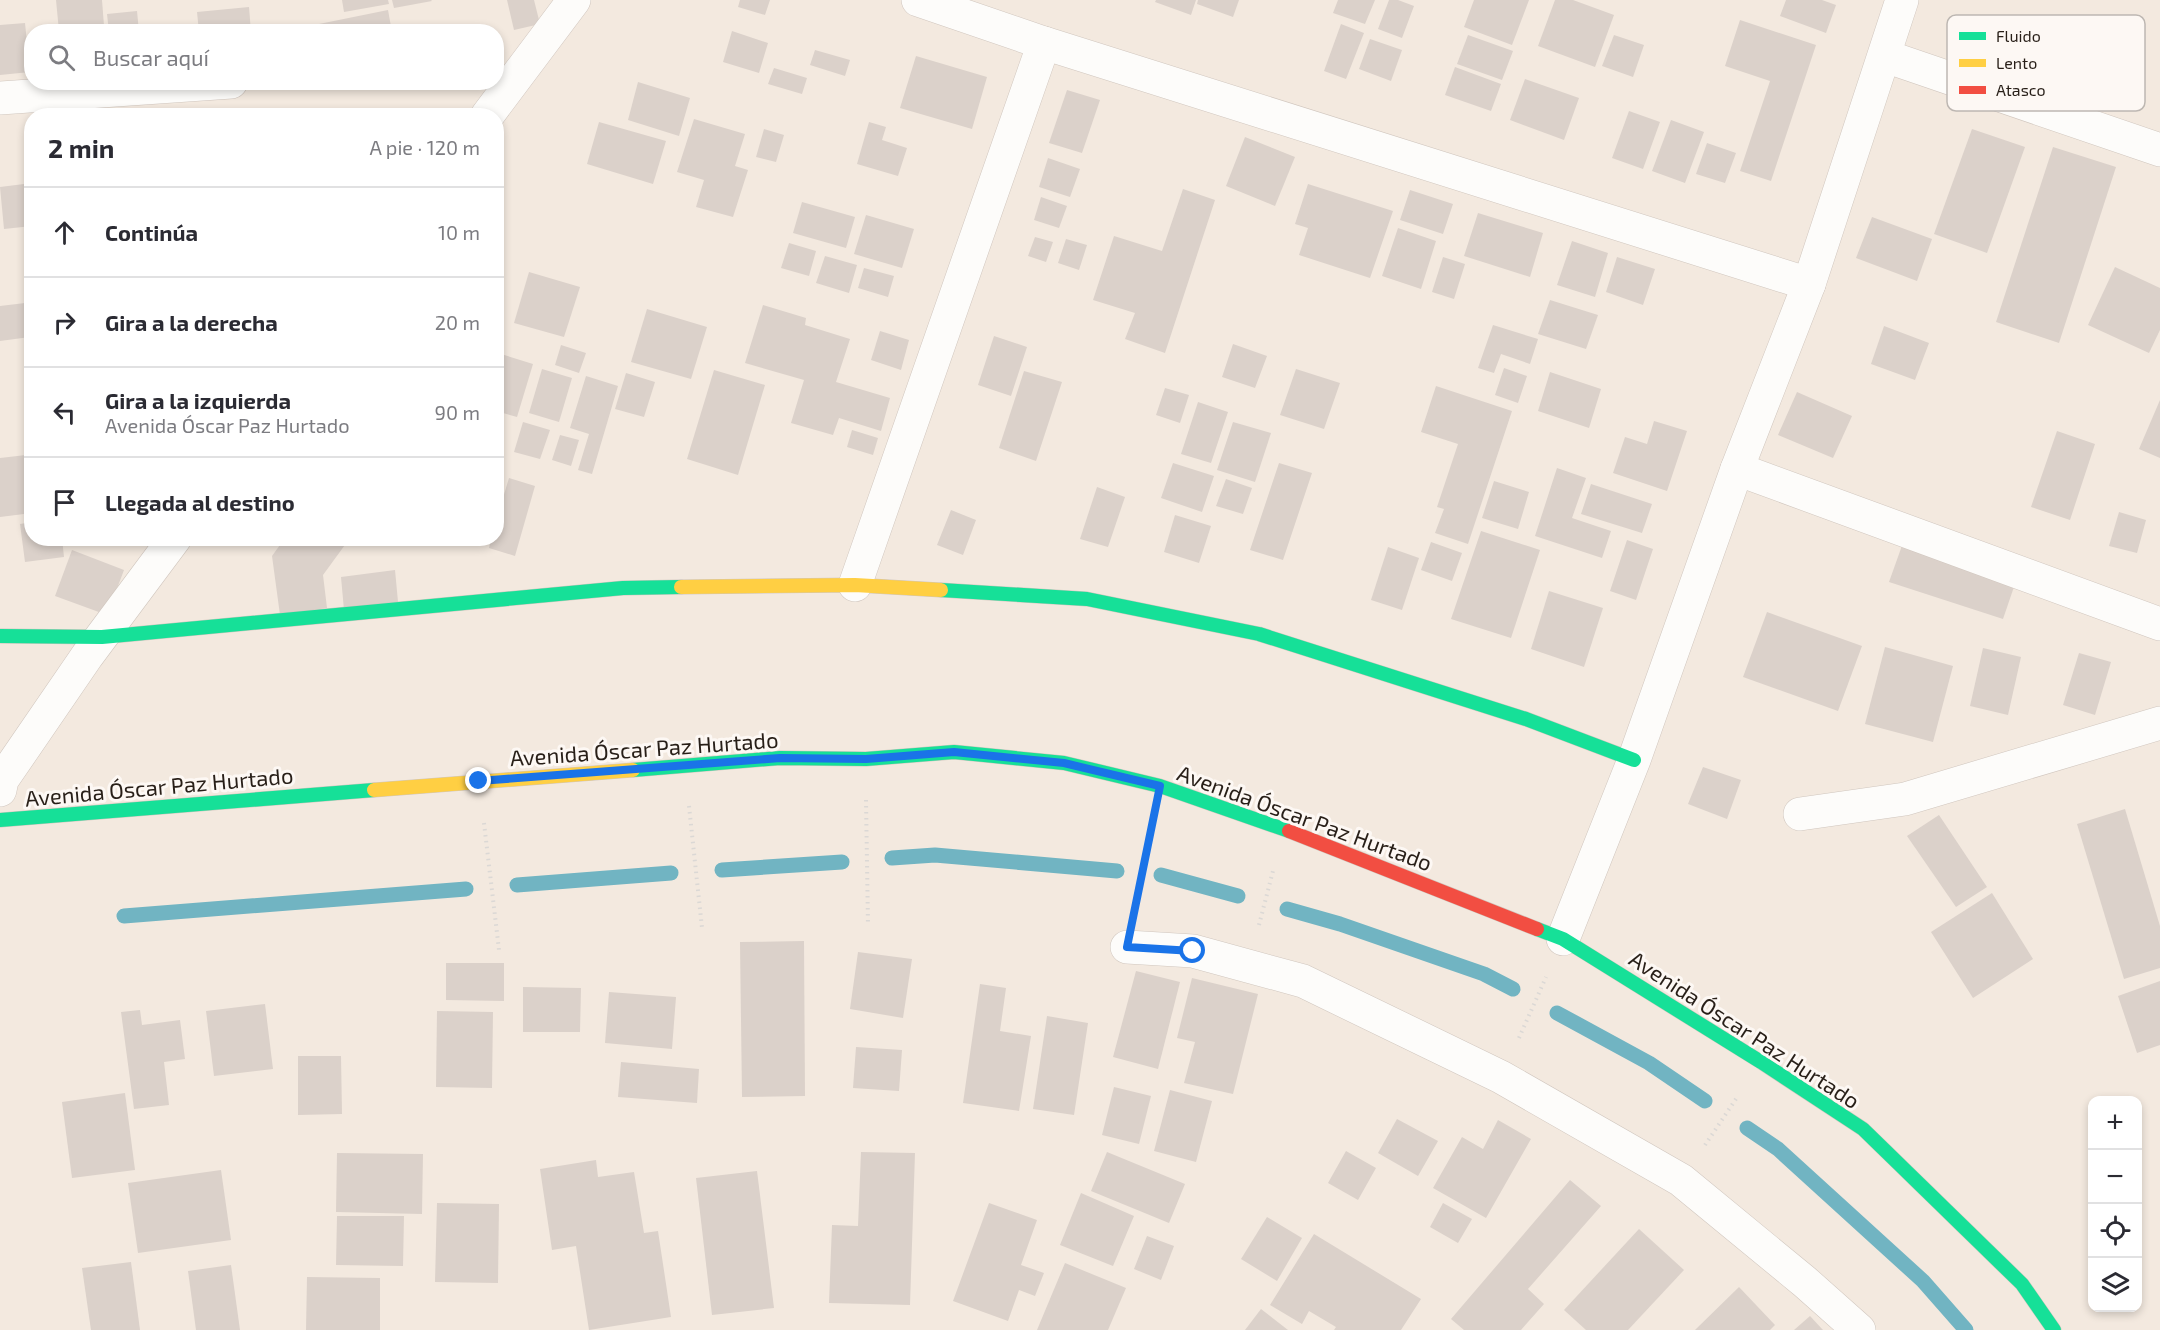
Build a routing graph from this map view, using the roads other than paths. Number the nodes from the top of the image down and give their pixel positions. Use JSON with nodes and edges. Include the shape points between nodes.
{"nodes":[{"id":1,"x":574,"y":0,"type":"edge"},
{"id":2,"x":918,"y":0,"type":"edge"},
{"id":3,"x":1902,"y":0,"type":"edge"},
{"id":4,"x":1044,"y":43,"type":"junction"},
{"id":5,"x":1885,"y":56,"type":"junction"},
{"id":6,"x":1947,"y":77,"type":"edge"},
{"id":7,"x":504,"y":82,"type":"edge"},
{"id":8,"x":116,"y":90,"type":"edge"},
{"id":9,"x":500,"y":90,"type":"edge"},
{"id":10,"x":0,"y":98,"type":"edge"},
{"id":11,"x":491,"y":108,"type":"edge"},
{"id":12,"x":2046,"y":111,"type":"edge"},
{"id":13,"x":2160,"y":150,"type":"edge"},
{"id":14,"x":1809,"y":284,"type":"junction"},
{"id":15,"x":1737,"y":469,"type":"junction"},
{"id":16,"x":169,"y":546,"type":"edge"},
{"id":17,"x":855,"y":585,"type":"junction"},
{"id":18,"x":2160,"y":624,"type":"edge"},
{"id":19,"x":0,"y":636,"type":"edge"},
{"id":20,"x":95,"y":646,"type":"junction"},
{"id":21,"x":2160,"y":723,"type":"edge"},
{"id":22,"x":1634,"y":760,"type":"junction"},
{"id":23,"x":1,"y":785,"type":"edge"},
{"id":24,"x":1800,"y":814,"type":"dead end"},
{"id":25,"x":0,"y":820,"type":"edge"},
{"id":26,"x":1563,"y":939,"type":"junction"},
{"id":27,"x":1127,"y":947,"type":"road end"},
{"id":28,"x":1859,"y":1330,"type":"edge"},
{"id":29,"x":2054,"y":1330,"type":"edge"}],
"edges":[{"from":1,"to":7,"type":"street"},
{"from":2,"to":4,"type":"street"},
{"from":3,"to":5,"type":"street"},
{"from":4,"to":14,"type":"street"},
{"from":4,"to":17,"type":"street"},
{"from":5,"to":6,"type":"street"},
{"from":5,"to":14,"type":"street"},
{"from":8,"to":10,"type":"street"},
{"from":9,"to":11,"type":"street"},
{"from":12,"to":13,"type":"street"},
{"from":14,"to":15,"type":"street"},
{"from":15,"to":18,"type":"street"},
{"from":15,"to":22,"type":"street"},
{"from":16,"to":20,"type":"street"},
{"from":17,"to":20,"type":"main road","via":[[623,588]]},
{"from":17,"to":22,"type":"main road","via":[[1087,598],[1259,634],[1526,719]]},
{"from":19,"to":20,"type":"main road"},
{"from":20,"to":23,"type":"street"},
{"from":21,"to":24,"type":"street","via":[[1905,799]]},
{"from":22,"to":26,"type":"street"},
{"from":25,"to":26,"type":"main road","name":"Avenida Óscar Paz Hurtado","via":[[780,758],[866,759],[954,752],[1064,763],[1160,786],[1283,829]]},
{"from":26,"to":29,"type":"main road","name":"Avenida Óscar Paz Hurtado","via":[[1863,1129],[2022,1284]]},
{"from":27,"to":28,"type":"street","via":[[1193,951],[1302,981],[1501,1077],[1681,1180]]}]}
